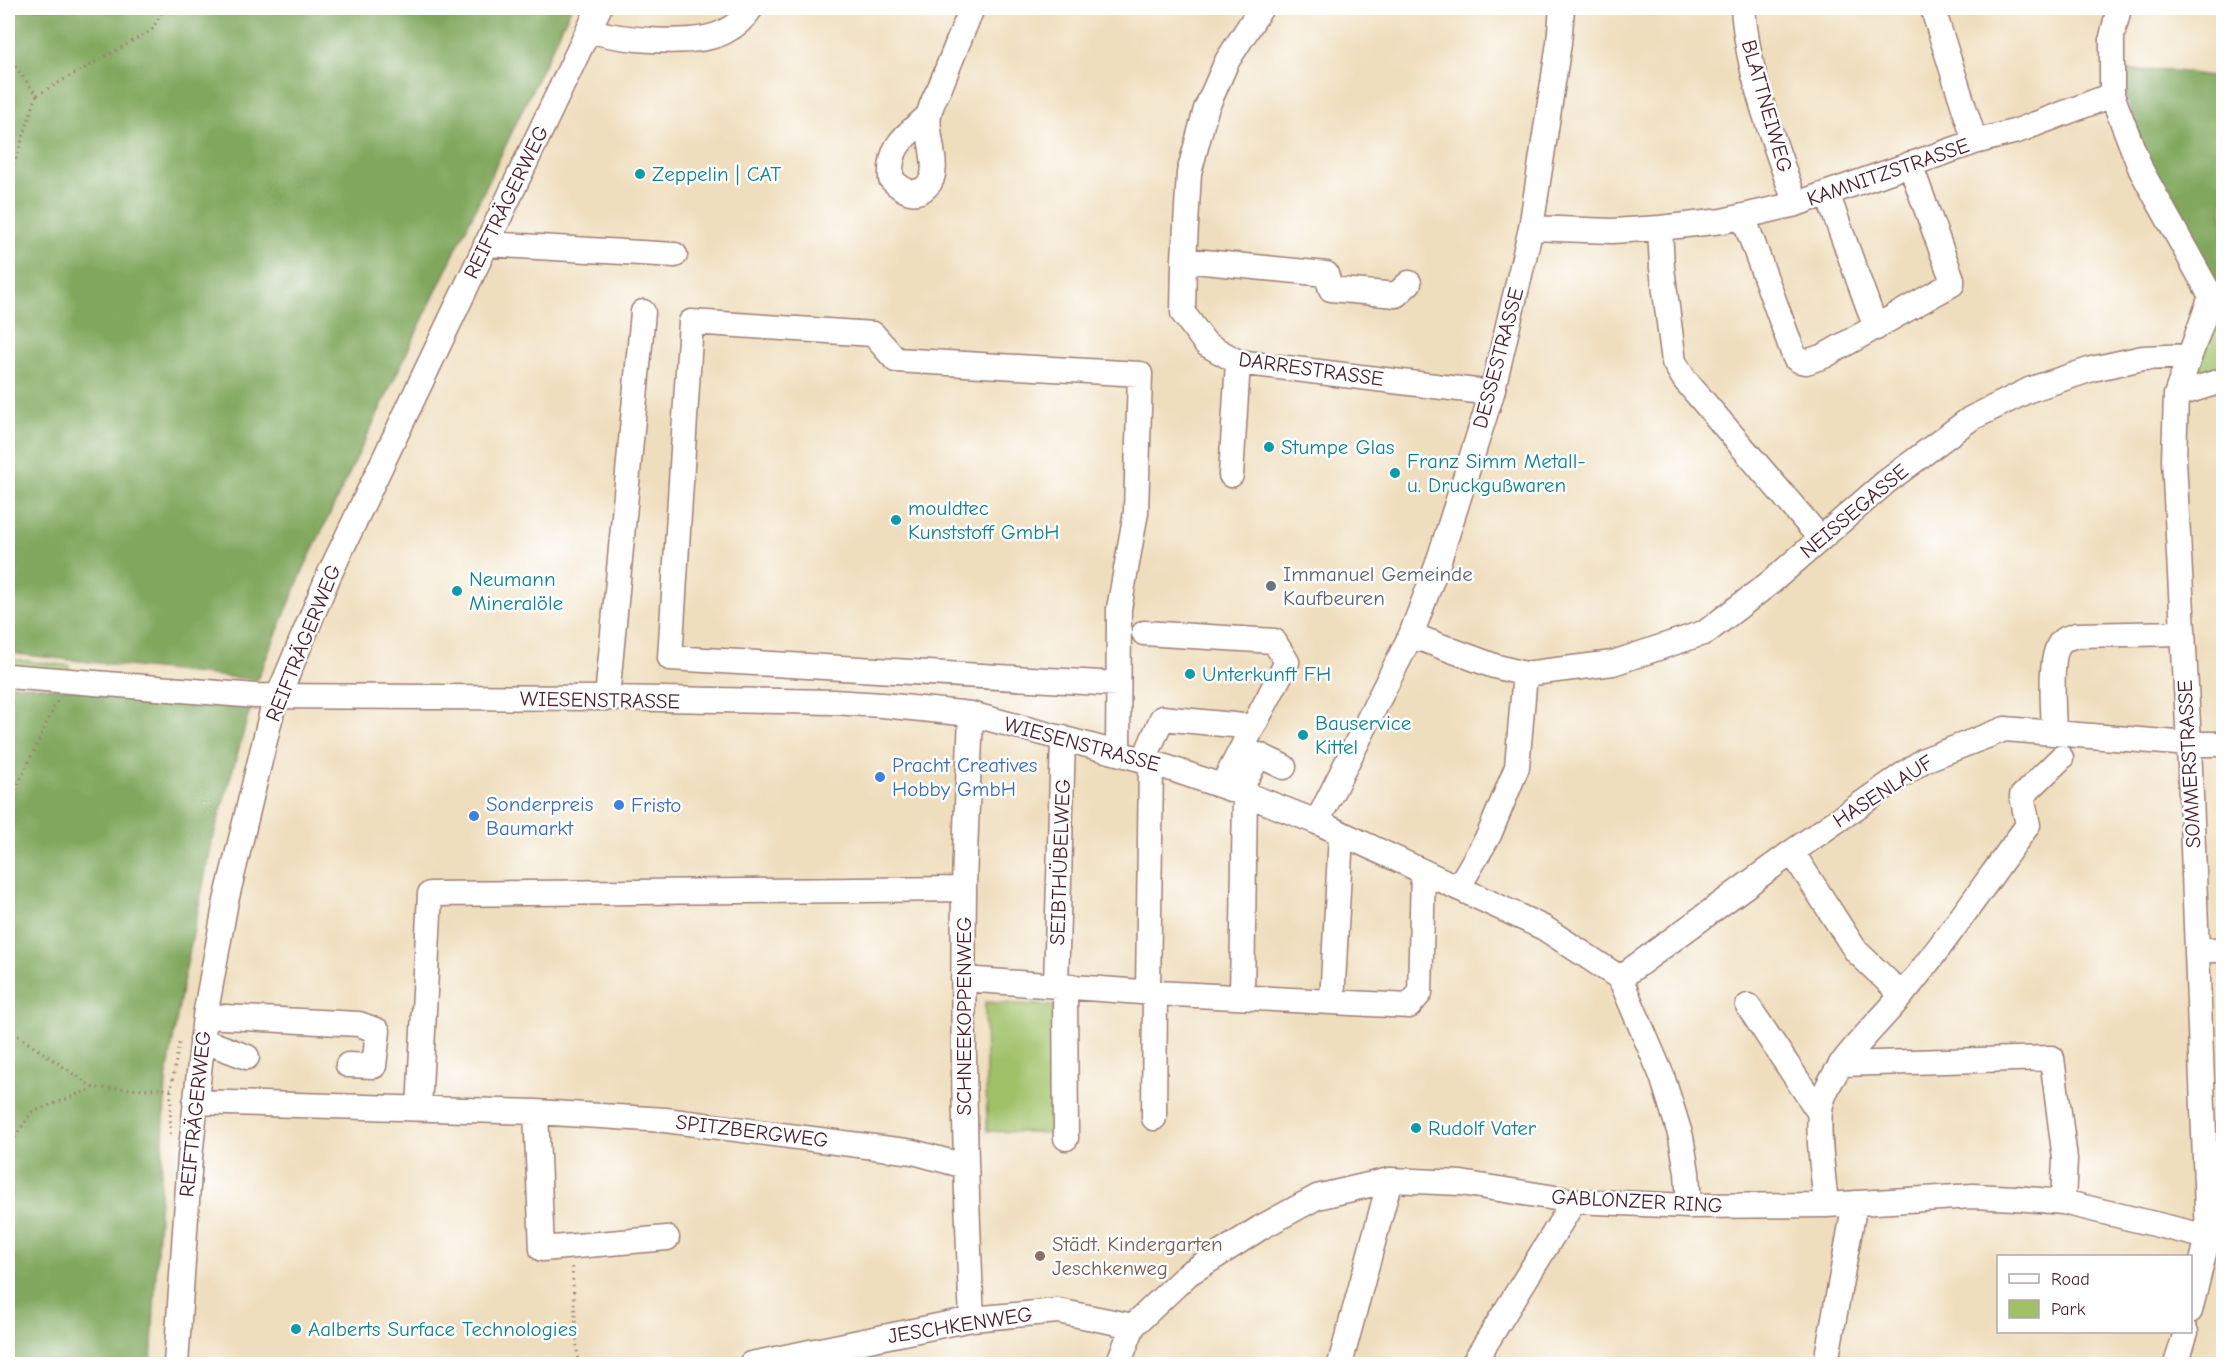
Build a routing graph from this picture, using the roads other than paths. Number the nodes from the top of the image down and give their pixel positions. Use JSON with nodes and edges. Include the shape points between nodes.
{"nodes":[{"id":1,"x":599,"y":8,"type":"edge"},
{"id":2,"x":752,"y":8,"type":"edge"},
{"id":3,"x":972,"y":8,"type":"edge"},
{"id":4,"x":1260,"y":8,"type":"edge"},
{"id":5,"x":1562,"y":8,"type":"edge"},
{"id":6,"x":1743,"y":8,"type":"edge"},
{"id":7,"x":1934,"y":8,"type":"edge"},
{"id":8,"x":2119,"y":8,"type":"edge"},
{"id":9,"x":589,"y":30,"type":"junction"},
{"id":10,"x":2112,"y":95,"type":"junction"},
{"id":11,"x":928,"y":115,"type":"dead end"},
{"id":12,"x":1975,"y":142,"type":"junction"},
{"id":13,"x":1910,"y":164,"type":"junction"},
{"id":14,"x":1827,"y":193,"type":"junction"},
{"id":15,"x":1796,"y":204,"type":"junction"},
{"id":16,"x":1743,"y":216,"type":"junction"},
{"id":17,"x":1531,"y":228,"type":"junction"},
{"id":18,"x":1660,"y":228,"type":"junction"},
{"id":19,"x":486,"y":244,"type":"junction"},
{"id":20,"x":675,"y":255,"type":"dead end"},
{"id":21,"x":1184,"y":260,"type":"junction"},
{"id":22,"x":1409,"y":283,"type":"dead end"},
{"id":23,"x":2217,"y":302,"type":"edge"},
{"id":24,"x":643,"y":312,"type":"dead end"},
{"id":25,"x":1876,"y":328,"type":"junction"},
{"id":26,"x":2190,"y":356,"type":"junction"},
{"id":27,"x":1238,"y":362,"type":"junction"},
{"id":28,"x":2223,"y":380,"type":"edge"},
{"id":29,"x":1492,"y":393,"type":"junction"},
{"id":30,"x":2176,"y":395,"type":"junction"},
{"id":31,"x":1232,"y":475,"type":"dead end"},
{"id":32,"x":1820,"y":538,"type":"junction"},
{"id":33,"x":1144,"y":633,"type":"dead end"},
{"id":34,"x":2183,"y":633,"type":"junction"},
{"id":35,"x":1411,"y":634,"type":"junction"},
{"id":36,"x":1524,"y":675,"type":"junction"},
{"id":37,"x":8,"y":676,"type":"edge"},
{"id":38,"x":1118,"y":684,"type":"junction"},
{"id":39,"x":267,"y":696,"type":"junction"},
{"id":40,"x":606,"y":698,"type":"junction"},
{"id":41,"x":971,"y":714,"type":"junction"},
{"id":42,"x":1253,"y":727,"type":"junction"},
{"id":43,"x":2054,"y":732,"type":"junction"},
{"id":44,"x":1064,"y":738,"type":"junction"},
{"id":45,"x":2190,"y":744,"type":"junction"},
{"id":46,"x":2223,"y":744,"type":"edge"},
{"id":47,"x":1118,"y":753,"type":"junction"},
{"id":48,"x":2061,"y":758,"type":"dead end"},
{"id":49,"x":1148,"y":761,"type":"junction"},
{"id":50,"x":1284,"y":767,"type":"dead end"},
{"id":51,"x":1235,"y":790,"type":"junction"},
{"id":52,"x":1317,"y":822,"type":"junction"},
{"id":53,"x":1341,"y":834,"type":"junction"},
{"id":54,"x":1792,"y":852,"type":"junction"},
{"id":55,"x":1423,"y":872,"type":"junction"},
{"id":56,"x":1458,"y":888,"type":"junction"},
{"id":57,"x":964,"y":889,"type":"junction"},
{"id":58,"x":2223,"y":950,"type":"edge"},
{"id":59,"x":2198,"y":951,"type":"junction"},
{"id":60,"x":1620,"y":978,"type":"junction"},
{"id":61,"x":963,"y":979,"type":"junction"},
{"id":62,"x":1060,"y":986,"type":"junction"},
{"id":63,"x":1152,"y":992,"type":"junction"},
{"id":64,"x":1902,"y":995,"type":"junction"},
{"id":65,"x":1242,"y":996,"type":"junction"},
{"id":66,"x":1332,"y":1002,"type":"junction"},
{"id":67,"x":1748,"y":1006,"type":"dead end"},
{"id":68,"x":205,"y":1016,"type":"junction"},
{"id":69,"x":202,"y":1040,"type":"junction"},
{"id":70,"x":247,"y":1057,"type":"dead end"},
{"id":71,"x":1841,"y":1064,"type":"junction"},
{"id":72,"x":348,"y":1065,"type":"dead end"},
{"id":73,"x":195,"y":1102,"type":"junction"},
{"id":74,"x":419,"y":1109,"type":"junction"},
{"id":75,"x":536,"y":1112,"type":"junction"},
{"id":76,"x":1819,"y":1112,"type":"junction"},
{"id":77,"x":1154,"y":1118,"type":"dead end"},
{"id":78,"x":1066,"y":1138,"type":"dead end"},
{"id":79,"x":965,"y":1166,"type":"junction"},
{"id":80,"x":1390,"y":1180,"type":"junction"},
{"id":81,"x":1574,"y":1201,"type":"junction"},
{"id":82,"x":2063,"y":1202,"type":"junction"},
{"id":83,"x":1855,"y":1203,"type":"junction"},
{"id":84,"x":1826,"y":1205,"type":"junction"},
{"id":85,"x":1689,"y":1206,"type":"junction"},
{"id":86,"x":2216,"y":1237,"type":"edge"},
{"id":87,"x":667,"y":1238,"type":"dead end"},
{"id":88,"x":2192,"y":1305,"type":"edge"},
{"id":89,"x":972,"y":1319,"type":"junction"},
{"id":90,"x":1133,"y":1326,"type":"junction"},
{"id":91,"x":2186,"y":1333,"type":"edge"},
{"id":92,"x":1822,"y":1360,"type":"edge"},
{"id":93,"x":176,"y":1365,"type":"edge"},
{"id":94,"x":751,"y":1365,"type":"edge"},
{"id":95,"x":1118,"y":1365,"type":"edge"},
{"id":96,"x":1340,"y":1365,"type":"edge"},
{"id":97,"x":1473,"y":1365,"type":"edge"},
{"id":98,"x":2176,"y":1365,"type":"edge"}],
"edges":[{"from":1,"to":9,"type":"street","name":"REIFTRÄGERWEG"},
{"from":2,"to":9,"type":"street","via":[[744,20],[722,33],[703,37],[662,41]]},
{"from":3,"to":11,"type":"street"},
{"from":4,"to":21,"type":"street","name":"DARRESTRASSE","via":[[1227,61],[1206,109],[1189,173]]},
{"from":5,"to":17,"type":"street","name":"DESSESTRASSE"},
{"from":6,"to":15,"type":"street","name":"BLATTNEIWEG","via":[[1765,117]]},
{"from":7,"to":12,"type":"street"},
{"from":8,"to":10,"type":"street","via":[[2112,37]]},
{"from":9,"to":19,"type":"street","name":"REIFTRÄGERWEG"},
{"from":10,"to":12,"type":"street","name":"KAMNITZSTRASSE","via":[[2017,131]]},
{"from":10,"to":23,"type":"street","via":[[2141,170]]},
{"from":12,"to":13,"type":"street","name":"KAMNITZSTRASSE"},
{"from":13,"to":14,"type":"street","name":"KAMNITZSTRASSE"},
{"from":13,"to":25,"type":"street","via":[[1952,284]]},
{"from":14,"to":15,"type":"street","name":"KAMNITZSTRASSE"},
{"from":14,"to":25,"type":"street"},
{"from":15,"to":16,"type":"street","name":"KAMNITZSTRASSE"},
{"from":16,"to":18,"type":"street","name":"KAMNITZSTRASSE"},
{"from":16,"to":25,"type":"street","via":[[1795,358],[1806,362],[1824,356]]},
{"from":17,"to":18,"type":"street","name":"KAMNITZSTRASSE"},
{"from":17,"to":29,"type":"street","name":"DESSESTRASSE"},
{"from":18,"to":32,"type":"street","via":[[1674,362],[1685,380]]},
{"from":19,"to":20,"type":"street"},
{"from":19,"to":39,"type":"street","name":"REIFTRÄGERWEG","via":[[329,575]]},
{"from":21,"to":22,"type":"street","via":[[1326,274],[1331,288],[1341,290],[1396,295]]},
{"from":21,"to":27,"type":"street","name":"DARRESTRASSE","via":[[1184,313],[1206,344]]},
{"from":23,"to":26,"type":"street","name":"SOMMERSTRASSE"},
{"from":24,"to":40,"type":"street"},
{"from":26,"to":30,"type":"street","name":"SOMMERSTRASSE"},
{"from":26,"to":32,"type":"street","name":"NEISSEGASSE","via":[[2143,358],[2030,390],[1970,420],[1886,482]]},
{"from":27,"to":29,"type":"street","name":"DARRESTRASSE"},
{"from":27,"to":31,"type":"street"},
{"from":28,"to":30,"type":"street"},
{"from":29,"to":35,"type":"street","name":"DESSESTRASSE"},
{"from":30,"to":34,"type":"street","name":"SOMMERSTRASSE","via":[[2174,460]]},
{"from":32,"to":36,"type":"street","name":"NEISSEGASSE","via":[[1706,632],[1613,663]]},
{"from":33,"to":42,"type":"street","via":[[1274,641],[1287,662]]},
{"from":34,"to":43,"type":"street","via":[[2076,635],[2063,640],[2053,662]]},
{"from":34,"to":45,"type":"street","name":"SOMMERSTRASSE"},
{"from":35,"to":36,"type":"street","name":"NEISSEGASSE"},
{"from":35,"to":52,"type":"street","name":"DESSESTRASSE"},
{"from":36,"to":56,"type":"street","via":[[1517,767],[1489,835]]},
{"from":37,"to":39,"type":"street","name":"WIESENSTRASSE"},
{"from":38,"to":38,"type":"street","via":[[1119,609],[1136,512],[1140,374],[896,360],[873,334],[691,322],[670,658]]},
{"from":38,"to":47,"type":"street"},
{"from":39,"to":40,"type":"street","name":"WIESENSTRASSE"},
{"from":39,"to":68,"type":"street","name":"REIFTRÄGERWEG","via":[[272,711],[226,902]]},
{"from":40,"to":41,"type":"street","name":"WIESENSTRASSE","via":[[833,702]]},
{"from":41,"to":44,"type":"street","name":"WIESENSTRASSE"},
{"from":41,"to":57,"type":"street","name":"SCHNEEKOPPENWEG"},
{"from":42,"to":49,"type":"street","via":[[1162,718]]},
{"from":42,"to":51,"type":"street"},
{"from":43,"to":45,"type":"street","name":"HASENLAUF"},
{"from":43,"to":54,"type":"street","name":"HASENLAUF","via":[[2005,729],[1924,760]]},
{"from":44,"to":47,"type":"street","name":"WIESENSTRASSE"},
{"from":44,"to":62,"type":"street","name":"SEIBTHÜBELWEG"},
{"from":45,"to":46,"type":"street","name":"HASENLAUF"},
{"from":45,"to":59,"type":"street","name":"SOMMERSTRASSE"},
{"from":47,"to":49,"type":"street","name":"WIESENSTRASSE"},
{"from":48,"to":64,"type":"street","via":[[2022,796],[2028,825]]},
{"from":49,"to":51,"type":"street","name":"WIESENSTRASSE"},
{"from":49,"to":63,"type":"street"},
{"from":50,"to":51,"type":"street","via":[[1259,755]]},
{"from":51,"to":52,"type":"street","name":"WIESENSTRASSE"},
{"from":51,"to":65,"type":"street"},
{"from":52,"to":53,"type":"street","name":"WIESENSTRASSE"},
{"from":53,"to":55,"type":"street","name":"WIESENSTRASSE"},
{"from":53,"to":66,"type":"street"},
{"from":54,"to":60,"type":"street","name":"HASENLAUF"},
{"from":54,"to":64,"type":"street","via":[[1856,951]]},
{"from":55,"to":56,"type":"street","name":"WIESENSTRASSE"},
{"from":55,"to":66,"type":"street","via":[[1420,993],[1409,1006]]},
{"from":56,"to":60,"type":"street","name":"WIESENSTRASSE","via":[[1544,928]]},
{"from":57,"to":61,"type":"street","name":"SCHNEEKOPPENWEG"},
{"from":57,"to":74,"type":"street","via":[[430,894]]},
{"from":58,"to":59,"type":"street"},
{"from":59,"to":86,"type":"street","name":"SOMMERSTRASSE"},
{"from":60,"to":85,"type":"street","via":[[1662,1076],[1681,1137]]},
{"from":61,"to":62,"type":"street"},
{"from":61,"to":79,"type":"street","name":"SCHNEEKOPPENWEG"},
{"from":62,"to":63,"type":"street"},
{"from":62,"to":78,"type":"street","name":"SEIBTHÜBELWEG"},
{"from":63,"to":65,"type":"street"},
{"from":63,"to":77,"type":"street"},
{"from":64,"to":71,"type":"street"},
{"from":65,"to":66,"type":"street"},
{"from":67,"to":76,"type":"street"},
{"from":68,"to":69,"type":"street","name":"REIFTRÄGERWEG"},
{"from":68,"to":72,"type":"street","via":[[359,1024],[378,1031],[374,1066]]},
{"from":69,"to":70,"type":"street"},
{"from":69,"to":73,"type":"street","name":"REIFTRÄGERWEG"},
{"from":71,"to":76,"type":"street"},
{"from":71,"to":82,"type":"street","via":[[2052,1058],[2065,1159]]},
{"from":73,"to":74,"type":"street","name":"SPITZBERGWEG"},
{"from":73,"to":93,"type":"street","name":"REIFTRÄGERWEG"},
{"from":74,"to":75,"type":"street","name":"SPITZBERGWEG"},
{"from":75,"to":79,"type":"street","name":"SPITZBERGWEG","via":[[665,1120],[913,1152]]},
{"from":75,"to":87,"type":"street","via":[[542,1249]]},
{"from":76,"to":84,"type":"street"},
{"from":79,"to":89,"type":"street","name":"SCHNEEKOPPENWEG"},
{"from":80,"to":81,"type":"street","name":"GABLONZER RING","via":[[1461,1183]]},
{"from":80,"to":90,"type":"street","name":"GABLONZER RING","via":[[1317,1197],[1260,1228],[1188,1274]]},
{"from":80,"to":96,"type":"street"},
{"from":81,"to":85,"type":"street","name":"GABLONZER RING"},
{"from":81,"to":97,"type":"street"},
{"from":82,"to":83,"type":"street","name":"GABLONZER RING","via":[[1973,1196]]},
{"from":82,"to":86,"type":"street","name":"GABLONZER RING"},
{"from":83,"to":84,"type":"street","name":"GABLONZER RING"},
{"from":83,"to":92,"type":"street"},
{"from":84,"to":85,"type":"street","name":"GABLONZER RING"},
{"from":86,"to":88,"type":"street","name":"SOMMERSTRASSE"},
{"from":89,"to":90,"type":"street","name":"JESCHKENWEG","via":[[1058,1311]]},
{"from":89,"to":94,"type":"street","name":"JESCHKENWEG"},
{"from":90,"to":95,"type":"street","name":"GABLONZER RING"},
{"from":91,"to":98,"type":"street"}]}
